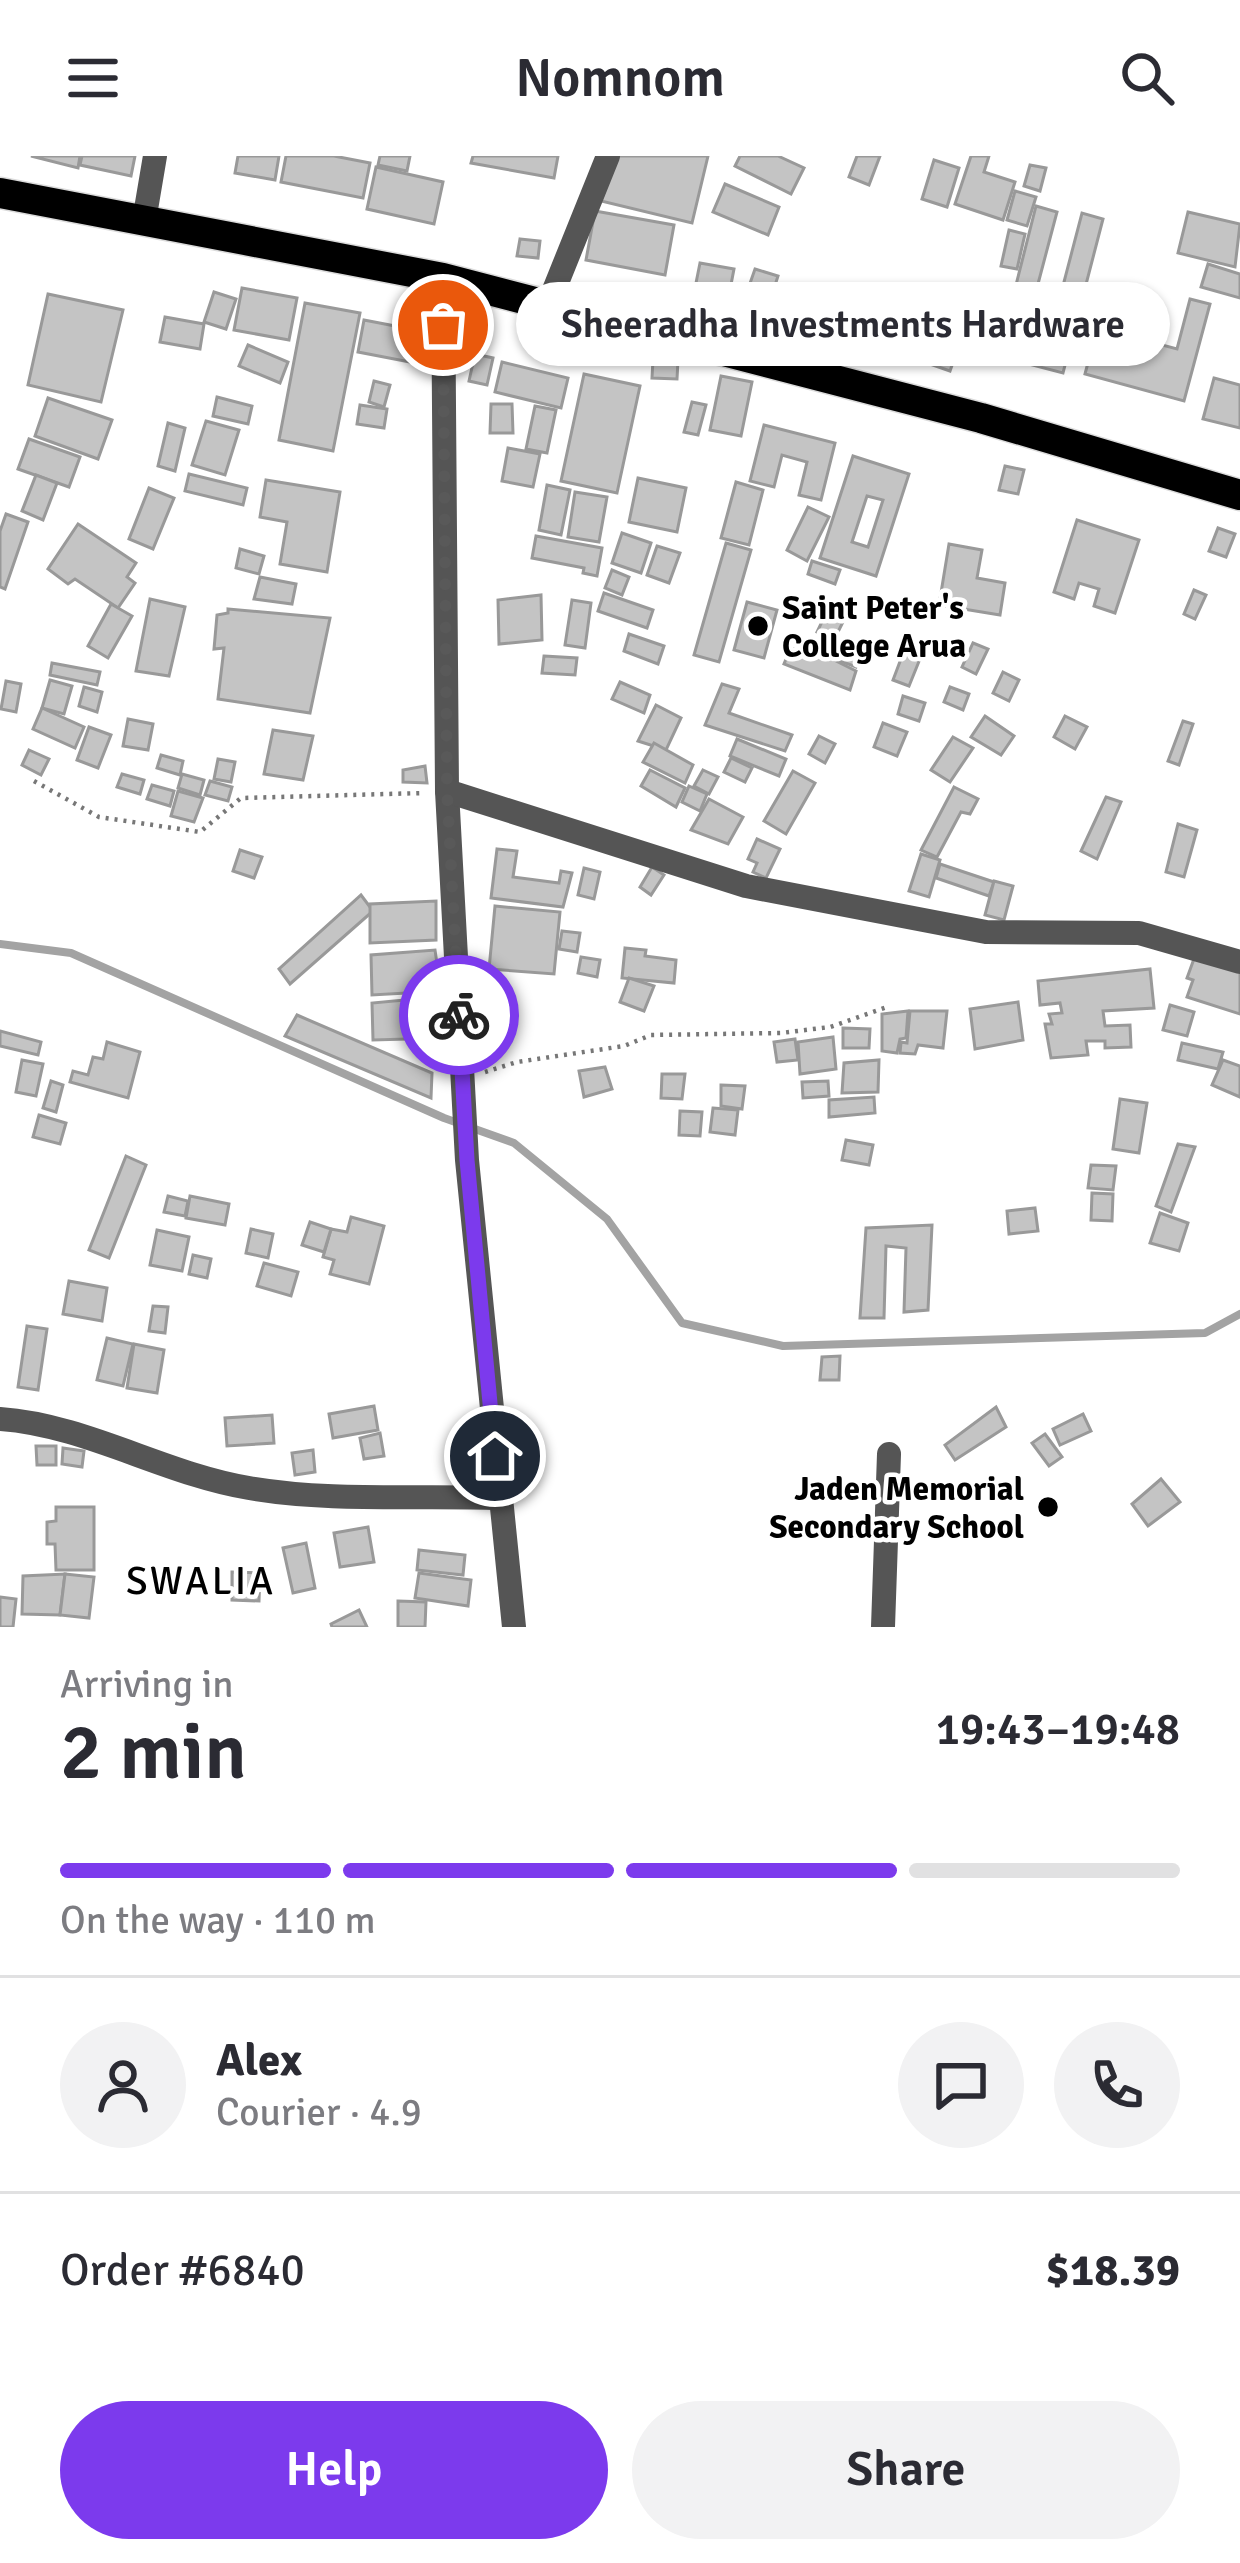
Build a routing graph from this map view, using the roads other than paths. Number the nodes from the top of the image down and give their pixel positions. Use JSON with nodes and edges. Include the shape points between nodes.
{"nodes":[{"id":1,"x":155,"y":156,"type":"edge"},
{"id":2,"x":608,"y":156,"type":"edge"},
{"id":3,"x":0,"y":193,"type":"edge"},
{"id":4,"x":144,"y":221,"type":"junction"},
{"id":5,"x":443,"y":278,"type":"junction"},
{"id":6,"x":548,"y":305,"type":"junction"},
{"id":7,"x":1240,"y":495,"type":"edge"},
{"id":8,"x":447,"y":791,"type":"junction"},
{"id":9,"x":1240,"y":962,"type":"edge"},
{"id":10,"x":0,"y":1419,"type":"edge"},
{"id":11,"x":890,"y":1454,"type":"dead end"},
{"id":12,"x":499,"y":1498,"type":"junction"},
{"id":13,"x":514,"y":1627,"type":"edge"},
{"id":14,"x":883,"y":1627,"type":"edge"}],
"edges":[{"from":1,"to":4,"type":"street"},
{"from":2,"to":6,"type":"street"},
{"from":3,"to":4,"type":"main road"},
{"from":4,"to":5,"type":"main road"},
{"from":5,"to":6,"type":"main road"},
{"from":5,"to":8,"type":"street"},
{"from":6,"to":7,"type":"main road"},
{"from":8,"to":9,"type":"street","via":[[746,886],[986,932],[1139,934]]},
{"from":8,"to":12,"type":"street","via":[[467,1160]]},
{"from":10,"to":12,"type":"street","via":[[248,1488]]},
{"from":11,"to":14,"type":"street"},
{"from":12,"to":13,"type":"street"}]}
